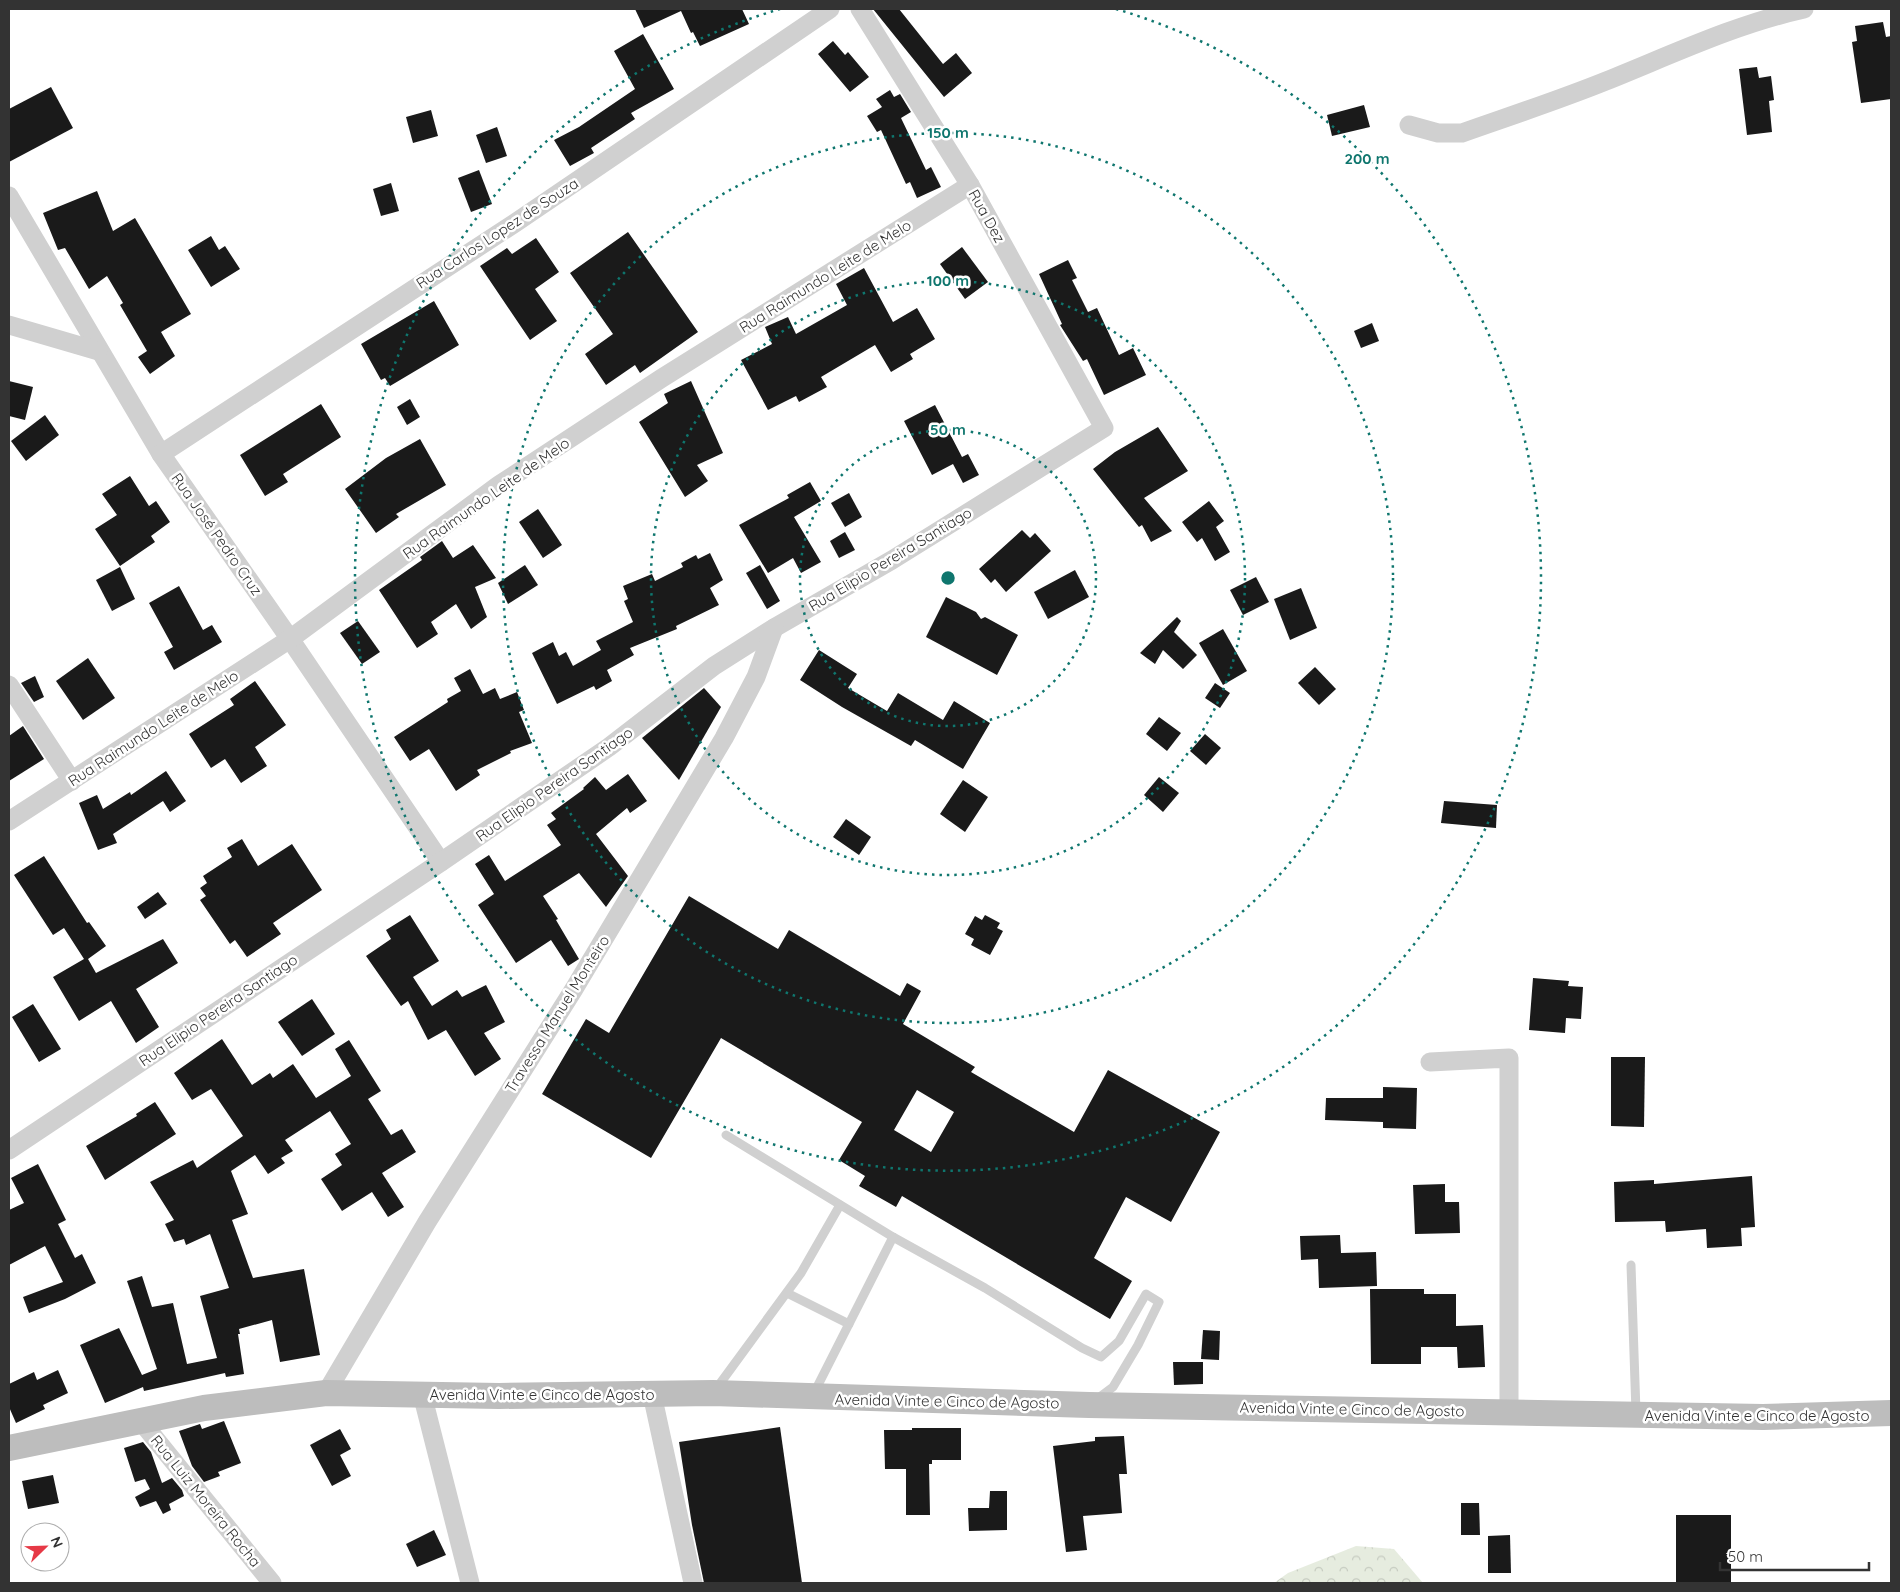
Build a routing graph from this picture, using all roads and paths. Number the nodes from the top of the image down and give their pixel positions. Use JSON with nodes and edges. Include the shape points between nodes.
{"nodes":[{"id":1,"x":830,"y":9,"type":"edge"},
{"id":2,"x":860,"y":9,"type":"edge"},
{"id":3,"x":1804,"y":9,"type":"edge"},
{"id":4,"x":1409,"y":126,"type":"dead end"},
{"id":5,"x":970,"y":184,"type":"junction"},
{"id":6,"x":9,"y":196,"type":"edge"},
{"id":7,"x":9,"y":325,"type":"edge"},
{"id":8,"x":98,"y":351,"type":"junction"},
{"id":9,"x":1104,"y":428,"type":"joint"},
{"id":10,"x":161,"y":454,"type":"junction"},
{"id":11,"x":774,"y":628,"type":"junction"},
{"id":12,"x":290,"y":639,"type":"junction"},
{"id":13,"x":9,"y":685,"type":"edge"},
{"id":14,"x":72,"y":781,"type":"junction"},
{"id":15,"x":9,"y":821,"type":"edge"},
{"id":16,"x":441,"y":862,"type":"junction"},
{"id":17,"x":1430,"y":1062,"type":"dead end"},
{"id":18,"x":726,"y":1135,"type":"dead end"},
{"id":19,"x":9,"y":1150,"type":"edge"},
{"id":20,"x":840,"y":1205,"type":"junction"},
{"id":21,"x":893,"y":1237,"type":"junction"},
{"id":22,"x":1631,"y":1265,"type":"dead end"},
{"id":23,"x":787,"y":1293,"type":"junction"},
{"id":24,"x":849,"y":1324,"type":"junction"},
{"id":25,"x":326,"y":1393,"type":"junction"},
{"id":26,"x":713,"y":1393,"type":"junction"},
{"id":27,"x":422,"y":1394,"type":"junction"},
{"id":28,"x":652,"y":1394,"type":"junction"},
{"id":29,"x":811,"y":1398,"type":"junction"},
{"id":30,"x":1089,"y":1405,"type":"junction"},
{"id":31,"x":1509,"y":1412,"type":"junction"},
{"id":32,"x":1891,"y":1414,"type":"edge"},
{"id":33,"x":1636,"y":1415,"type":"junction"},
{"id":34,"x":140,"y":1420,"type":"junction"},
{"id":35,"x":9,"y":1448,"type":"edge"},
{"id":36,"x":272,"y":1583,"type":"edge"},
{"id":37,"x":470,"y":1583,"type":"edge"},
{"id":38,"x":693,"y":1583,"type":"edge"}],
"edges":[{"from":1,"to":10,"type":"street","name":"Rua Carlos Lopez de Souza","via":[[516,223]]},
{"from":2,"to":5,"type":"street","name":"Rua Dez"},
{"from":3,"to":4,"type":"street","via":[[1709,39],[1604,82],[1462,133]]},
{"from":5,"to":9,"type":"street","name":"Rua Dez"},
{"from":5,"to":12,"type":"street","name":"Rua Raimundo Leite de Melo","via":[[499,485]]},
{"from":6,"to":8,"type":"street","name":"Rua José Pedro Cruz"},
{"from":7,"to":8,"type":"street"},
{"from":8,"to":10,"type":"street","name":"Rua José Pedro Cruz"},
{"from":9,"to":11,"type":"street","name":"Rua Elipio Pereira Santiago","via":[[892,560]]},
{"from":10,"to":12,"type":"street","name":"Rua José Pedro Cruz"},
{"from":11,"to":16,"type":"street","name":"Rua Elipio Pereira Santiago","via":[[714,666],[609,747]]},
{"from":11,"to":25,"type":"street","name":"Travessa Manuel Monteiro","via":[[756,677],[724,738]]},
{"from":12,"to":14,"type":"street","name":"Rua Raimundo Leite de Melo"},
{"from":12,"to":16,"type":"street","name":"Rua José Pedro Cruz"},
{"from":13,"to":14,"type":"street"},
{"from":14,"to":15,"type":"street","name":"Rua Raimundo Leite de Melo"},
{"from":16,"to":19,"type":"street","name":"Rua Elipio Pereira Santiago"},
{"from":17,"to":31,"type":"street","via":[[1508,1058]]},
{"from":18,"to":20,"type":"lane"},
{"from":20,"to":21,"type":"lane"},
{"from":20,"to":23,"type":"lane"},
{"from":21,"to":24,"type":"lane"},
{"from":21,"to":30,"type":"lane","via":[[1101,1357],[1119,1341],[1146,1294],[1159,1302],[1113,1387]]},
{"from":22,"to":33,"type":"lane"},
{"from":23,"to":24,"type":"lane"},
{"from":23,"to":26,"type":"lane"},
{"from":24,"to":29,"type":"lane"},
{"from":25,"to":27,"type":"main road","name":"Avenida Vinte e Cinco de Agosto"},
{"from":25,"to":34,"type":"main road","name":"Avenida Vinte e Cinco de Agosto","via":[[204,1408]]},
{"from":26,"to":28,"type":"main road","name":"Avenida Vinte e Cinco de Agosto"},
{"from":26,"to":29,"type":"main road","name":"Avenida Vinte e Cinco de Agosto"},
{"from":27,"to":28,"type":"main road","name":"Avenida Vinte e Cinco de Agosto"},
{"from":27,"to":37,"type":"street"},
{"from":28,"to":38,"type":"street"},
{"from":29,"to":30,"type":"main road","name":"Avenida Vinte e Cinco de Agosto"},
{"from":30,"to":31,"type":"main road","name":"Avenida Vinte e Cinco de Agosto"},
{"from":31,"to":33,"type":"main road","name":"Avenida Vinte e Cinco de Agosto"},
{"from":32,"to":33,"type":"main road","name":"Avenida Vinte e Cinco de Agosto"},
{"from":34,"to":35,"type":"main road","name":"Avenida Vinte e Cinco de Agosto"},
{"from":34,"to":36,"type":"street","name":"Rua Luiz Moreira Rocha"}]}
